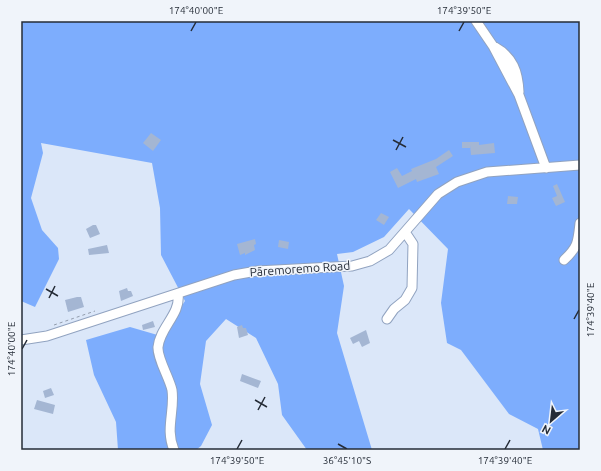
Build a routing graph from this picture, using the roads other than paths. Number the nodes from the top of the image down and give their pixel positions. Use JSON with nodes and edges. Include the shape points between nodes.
{"nodes":[{"id":1,"x":476,"y":21,"type":"edge"},
{"id":2,"x":580,"y":165,"type":"edge"},
{"id":3,"x":546,"y":168,"type":"junction"},
{"id":4,"x":580,"y":223,"type":"edge"},
{"id":5,"x":405,"y":232,"type":"junction"},
{"id":6,"x":564,"y":260,"type":"dead end"},
{"id":7,"x":178,"y":294,"type":"junction"},
{"id":8,"x":388,"y":319,"type":"dead end"},
{"id":9,"x":21,"y":340,"type":"edge"},
{"id":10,"x":174,"y":450,"type":"edge"}],
"edges":[{"from":1,"to":3,"type":"street","via":[[493,46],[519,95]]},
{"from":2,"to":3,"type":"street","name":"Pāremoremo Road"},
{"from":3,"to":5,"type":"street","name":"Pāremoremo Road","via":[[487,172],[457,182],[438,194]]},
{"from":4,"to":6,"type":"street","via":[[578,245]]},
{"from":5,"to":7,"type":"street","name":"Pāremoremo Road","via":[[388,250],[370,261],[352,266],[258,271],[234,275]]},
{"from":5,"to":8,"type":"street","via":[[413,244],[412,288]]},
{"from":7,"to":9,"type":"street","name":"Pāremoremo Road","via":[[47,336]]},
{"from":7,"to":10,"type":"street","via":[[178,306],[165,327],[157,348],[170,380],[170,440]]}]}
